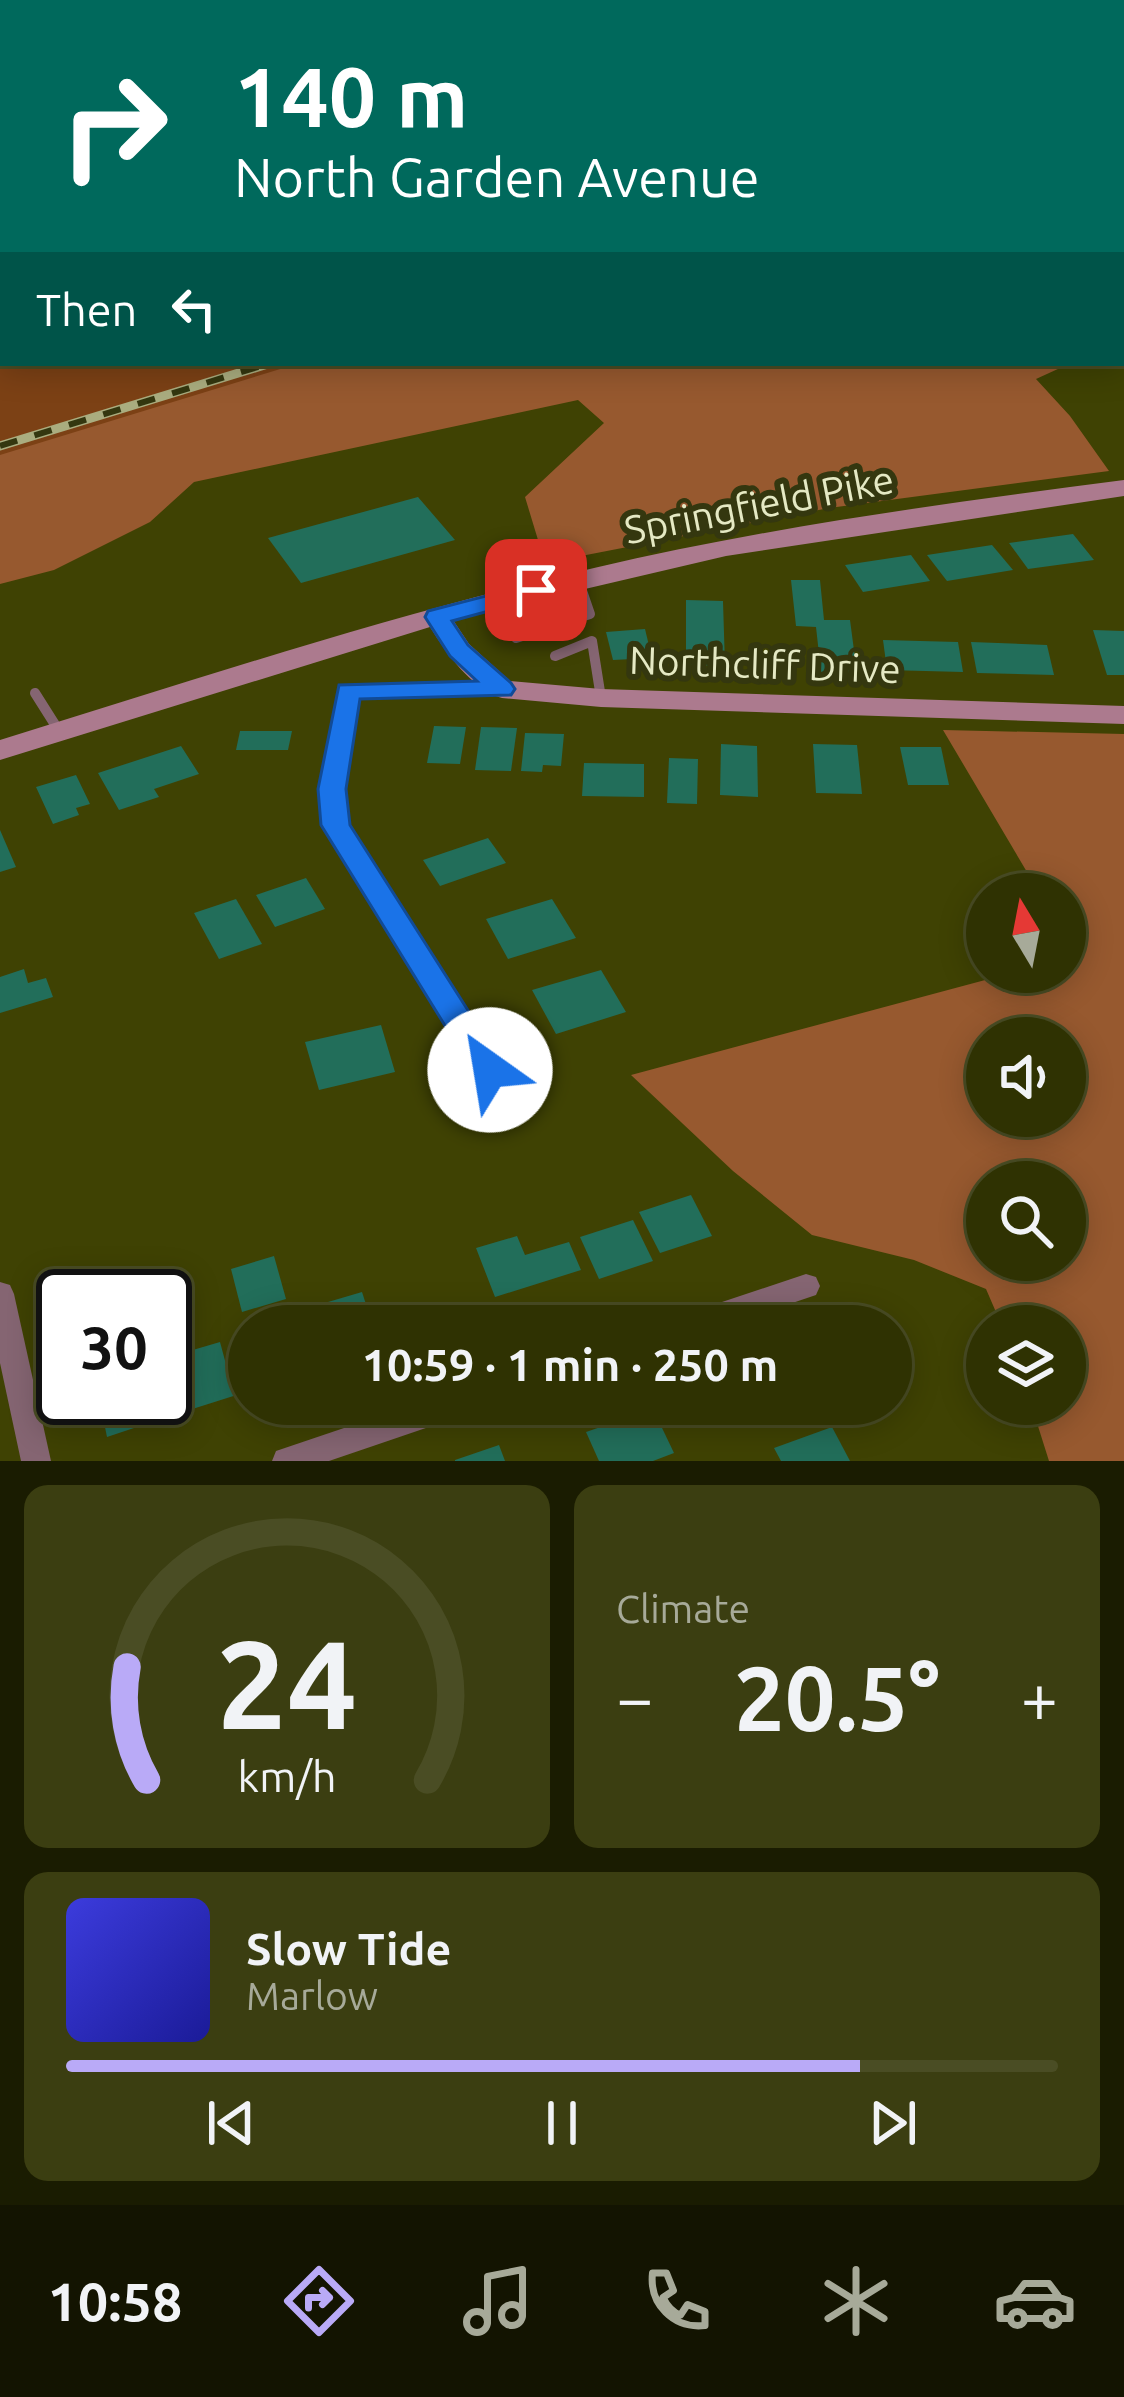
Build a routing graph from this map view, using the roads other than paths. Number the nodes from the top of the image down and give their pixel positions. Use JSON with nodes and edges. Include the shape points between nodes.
{"nodes":[{"id":1,"x":1124,"y":488,"type":"edge"},
{"id":2,"x":578,"y":579,"type":"junction"},
{"id":3,"x":590,"y":614,"type":"junction"},
{"id":4,"x":437,"y":617,"type":"junction"},
{"id":5,"x":516,"y":638,"type":"dead end"},
{"id":6,"x":592,"y":641,"type":"junction"},
{"id":7,"x":555,"y":656,"type":"dead end"},
{"id":8,"x":502,"y":689,"type":"junction"},
{"id":9,"x":35,"y":693,"type":"dead end"},
{"id":10,"x":601,"y":698,"type":"junction"},
{"id":11,"x":1124,"y":715,"type":"edge"},
{"id":12,"x":60,"y":732,"type":"junction"},
{"id":13,"x":0,"y":750,"type":"edge"},
{"id":14,"x":490,"y":1070,"type":"dead end"},
{"id":15,"x":806,"y":1286,"type":"dead end"},
{"id":16,"x":0,"y":1294,"type":"edge"},
{"id":17,"x":749,"y":1305,"type":"edge"},
{"id":18,"x":393,"y":1425,"type":"edge"},
{"id":19,"x":36,"y":1461,"type":"edge"},
{"id":20,"x":286,"y":1461,"type":"edge"}],
"edges":[{"from":1,"to":2,"type":"main road","name":"Springfield Pike","via":[[824,529]]},
{"from":2,"to":3,"type":"lane"},
{"from":2,"to":4,"type":"main road","name":"Springfield Pike"},
{"from":3,"to":5,"type":"lane"},
{"from":3,"to":6,"type":"lane"},
{"from":4,"to":8,"type":"main road"},
{"from":4,"to":12,"type":"main road","name":"Springfield Pike"},
{"from":6,"to":7,"type":"lane"},
{"from":6,"to":10,"type":"lane"},
{"from":8,"to":10,"type":"main road","name":"Northcliff Drive"},
{"from":8,"to":14,"type":"street","via":[[348,691],[331,808]]},
{"from":9,"to":12,"type":"lane"},
{"from":10,"to":11,"type":"main road","name":"Northcliff Drive"},
{"from":12,"to":13,"type":"main road","name":"Springfield Pike"},
{"from":15,"to":17,"type":"street"},
{"from":16,"to":19,"type":"street"},
{"from":18,"to":20,"type":"street"}]}
